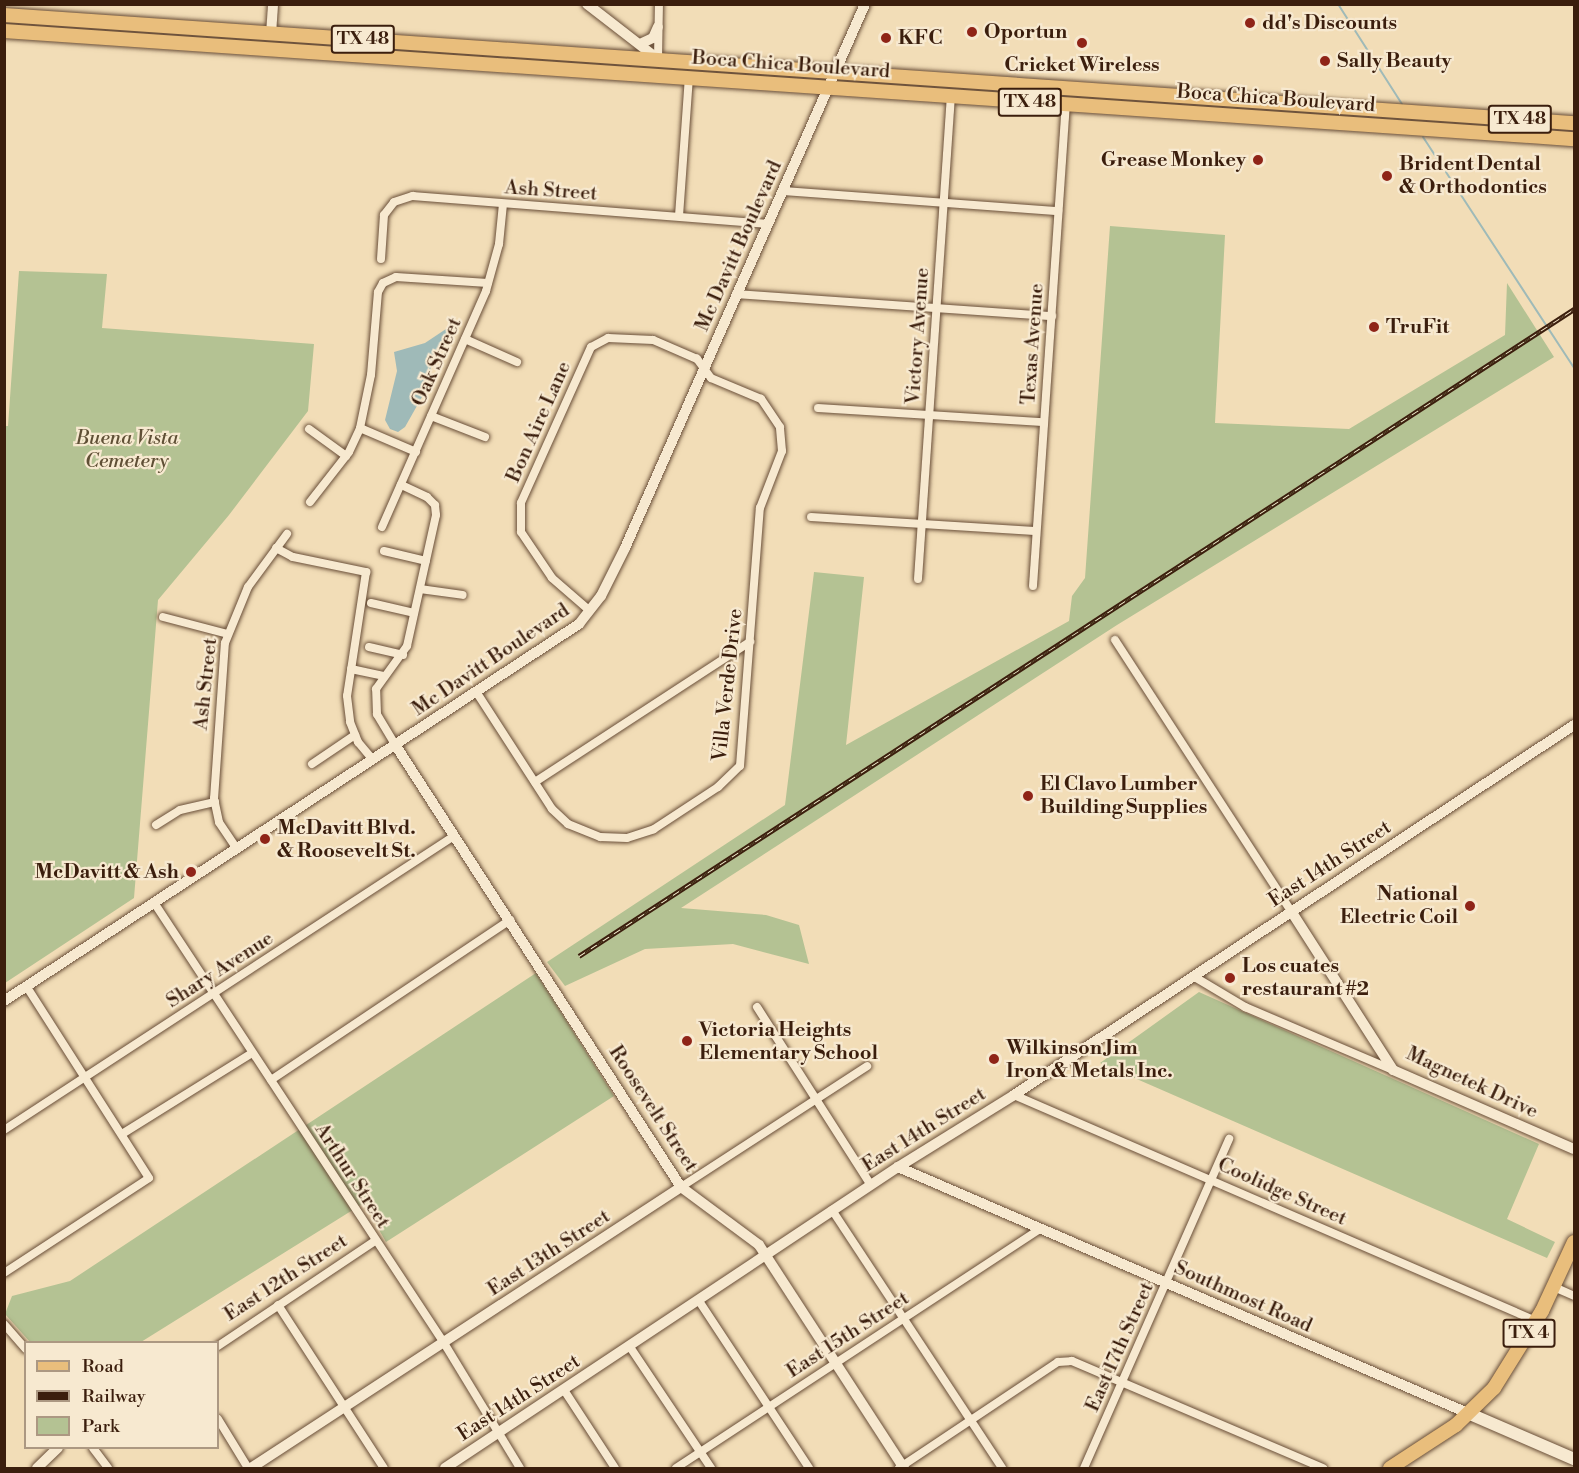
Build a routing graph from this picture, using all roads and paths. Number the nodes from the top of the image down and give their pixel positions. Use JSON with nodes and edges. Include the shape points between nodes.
{"nodes":[{"id":1,"x":273,"y":4,"type":"edge"},
{"id":2,"x":587,"y":4,"type":"edge"},
{"id":3,"x":659,"y":4,"type":"edge"},
{"id":4,"x":865,"y":4,"type":"edge"},
{"id":5,"x":4,"y":15,"type":"edge"},
{"id":6,"x":658,"y":27,"type":"junction"},
{"id":7,"x":4,"y":31,"type":"edge"},
{"id":8,"x":622,"y":33,"type":"junction"},
{"id":9,"x":271,"y":34,"type":"junction"},
{"id":10,"x":152,"y":41,"type":"junction"},
{"id":11,"x":399,"y":42,"type":"junction"},
{"id":12,"x":640,"y":44,"type":"junction"},
{"id":13,"x":278,"y":50,"type":"junction"},
{"id":14,"x":629,"y":57,"type":"junction"},
{"id":15,"x":658,"y":59,"type":"junction"},
{"id":16,"x":836,"y":72,"type":"junction"},
{"id":17,"x":689,"y":78,"type":"junction"},
{"id":18,"x":829,"y":87,"type":"junction"},
{"id":19,"x":951,"y":96,"type":"junction"},
{"id":20,"x":1066,"y":104,"type":"junction"},
{"id":21,"x":1575,"y":123,"type":"edge"},
{"id":22,"x":1575,"y":139,"type":"edge"},
{"id":23,"x":784,"y":191,"type":"junction"},
{"id":24,"x":944,"y":203,"type":"junction"},
{"id":25,"x":503,"y":204,"type":"junction"},
{"id":26,"x":1058,"y":211,"type":"junction"},
{"id":27,"x":679,"y":216,"type":"junction"},
{"id":28,"x":768,"y":224,"type":"junction"},
{"id":29,"x":381,"y":259,"type":"dead end"},
{"id":30,"x":488,"y":283,"type":"junction"},
{"id":31,"x":736,"y":294,"type":"junction"},
{"id":32,"x":937,"y":310,"type":"junction"},
{"id":33,"x":1052,"y":316,"type":"junction"},
{"id":34,"x":465,"y":339,"type":"junction"},
{"id":35,"x":517,"y":362,"type":"dead end"},
{"id":36,"x":703,"y":371,"type":"junction"},
{"id":37,"x":818,"y":408,"type":"dead end"},
{"id":38,"x":432,"y":416,"type":"junction"},
{"id":39,"x":929,"y":417,"type":"junction"},
{"id":40,"x":1043,"y":422,"type":"junction"},
{"id":41,"x":360,"y":428,"type":"junction"},
{"id":42,"x":309,"y":429,"type":"dead end"},
{"id":43,"x":485,"y":437,"type":"dead end"},
{"id":44,"x":416,"y":452,"type":"junction"},
{"id":45,"x":346,"y":456,"type":"junction"},
{"id":46,"x":401,"y":486,"type":"junction"},
{"id":47,"x":310,"y":502,"type":"dead end"},
{"id":48,"x":811,"y":517,"type":"dead end"},
{"id":49,"x":921,"y":523,"type":"junction"},
{"id":50,"x":382,"y":527,"type":"dead end"},
{"id":51,"x":1035,"y":531,"type":"junction"},
{"id":52,"x":287,"y":534,"type":"dead end"},
{"id":53,"x":276,"y":548,"type":"junction"},
{"id":54,"x":384,"y":551,"type":"dead end"},
{"id":55,"x":426,"y":561,"type":"junction"},
{"id":56,"x":918,"y":579,"type":"dead end"},
{"id":57,"x":1033,"y":586,"type":"dead end"},
{"id":58,"x":420,"y":589,"type":"junction"},
{"id":59,"x":464,"y":596,"type":"dead end"},
{"id":60,"x":371,"y":603,"type":"dead end"},
{"id":61,"x":590,"y":611,"type":"junction"},
{"id":62,"x":414,"y":614,"type":"junction"},
{"id":63,"x":163,"y":618,"type":"dead end"},
{"id":64,"x":228,"y":634,"type":"junction"},
{"id":65,"x":1115,"y":640,"type":"dead end"},
{"id":66,"x":750,"y":642,"type":"junction"},
{"id":67,"x":369,"y":647,"type":"dead end"},
{"id":68,"x":403,"y":655,"type":"junction"},
{"id":69,"x":351,"y":669,"type":"junction"},
{"id":70,"x":383,"y":676,"type":"junction"},
{"id":71,"x":477,"y":693,"type":"junction"},
{"id":72,"x":1575,"y":725,"type":"edge"},
{"id":73,"x":355,"y":735,"type":"junction"},
{"id":74,"x":396,"y":746,"type":"junction"},
{"id":75,"x":373,"y":760,"type":"junction"},
{"id":76,"x":312,"y":764,"type":"dead end"},
{"id":77,"x":535,"y":782,"type":"junction"},
{"id":78,"x":215,"y":802,"type":"junction"},
{"id":79,"x":156,"y":825,"type":"dead end"},
{"id":80,"x":454,"y":836,"type":"junction"},
{"id":81,"x":237,"y":849,"type":"junction"},
{"id":82,"x":154,"y":904,"type":"junction"},
{"id":83,"x":1291,"y":911,"type":"junction"},
{"id":84,"x":510,"y":920,"type":"junction"},
{"id":85,"x":1193,"y":976,"type":"junction"},
{"id":86,"x":26,"y":987,"type":"junction"},
{"id":87,"x":214,"y":994,"type":"junction"},
{"id":88,"x":4,"y":1001,"type":"edge"},
{"id":89,"x":757,"y":1007,"type":"dead end"},
{"id":90,"x":252,"y":1053,"type":"junction"},
{"id":91,"x":867,"y":1066,"type":"dead end"},
{"id":92,"x":1393,"y":1070,"type":"junction"},
{"id":93,"x":84,"y":1077,"type":"junction"},
{"id":94,"x":271,"y":1080,"type":"junction"},
{"id":95,"x":1014,"y":1095,"type":"junction"},
{"id":96,"x":816,"y":1098,"type":"junction"},
{"id":97,"x":4,"y":1130,"type":"edge"},
{"id":98,"x":122,"y":1134,"type":"junction"},
{"id":99,"x":1229,"y":1139,"type":"dead end"},
{"id":100,"x":1575,"y":1149,"type":"edge"},
{"id":101,"x":898,"y":1167,"type":"junction"},
{"id":102,"x":1212,"y":1180,"type":"junction"},
{"id":103,"x":870,"y":1185,"type":"junction"},
{"id":104,"x":681,"y":1187,"type":"junction"},
{"id":105,"x":832,"y":1210,"type":"junction"},
{"id":106,"x":1039,"y":1230,"type":"junction"},
{"id":107,"x":375,"y":1241,"type":"junction"},
{"id":108,"x":1575,"y":1242,"type":"edge"},
{"id":109,"x":766,"y":1257,"type":"junction"},
{"id":110,"x":4,"y":1273,"type":"edge"},
{"id":111,"x":1165,"y":1284,"type":"junction"},
{"id":112,"x":1554,"y":1287,"type":"junction"},
{"id":113,"x":1575,"y":1296,"type":"edge"},
{"id":114,"x":699,"y":1301,"type":"junction"},
{"id":115,"x":278,"y":1305,"type":"junction"},
{"id":116,"x":904,"y":1318,"type":"junction"},
{"id":117,"x":1536,"y":1321,"type":"junction"},
{"id":118,"x":4,"y":1324,"type":"edge"},
{"id":119,"x":444,"y":1343,"type":"junction"},
{"id":120,"x":219,"y":1345,"type":"edge"},
{"id":121,"x":24,"y":1347,"type":"edge"},
{"id":122,"x":630,"y":1347,"type":"junction"},
{"id":123,"x":835,"y":1364,"type":"junction"},
{"id":124,"x":1122,"y":1382,"type":"junction"},
{"id":125,"x":564,"y":1390,"type":"junction"},
{"id":126,"x":769,"y":1407,"type":"junction"},
{"id":127,"x":344,"y":1410,"type":"junction"},
{"id":128,"x":1470,"y":1414,"type":"junction"},
{"id":129,"x":219,"y":1421,"type":"edge"},
{"id":130,"x":971,"y":1421,"type":"junction"},
{"id":131,"x":498,"y":1434,"type":"junction"},
{"id":132,"x":57,"y":1449,"type":"edge"},
{"id":133,"x":94,"y":1449,"type":"edge"},
{"id":134,"x":700,"y":1452,"type":"junction"},
{"id":135,"x":1575,"y":1459,"type":"edge"},
{"id":136,"x":37,"y":1468,"type":"edge"},
{"id":137,"x":108,"y":1468,"type":"edge"},
{"id":138,"x":249,"y":1468,"type":"edge"},
{"id":139,"x":384,"y":1468,"type":"edge"},
{"id":140,"x":445,"y":1468,"type":"edge"},
{"id":141,"x":520,"y":1468,"type":"edge"},
{"id":142,"x":615,"y":1468,"type":"edge"},
{"id":143,"x":676,"y":1468,"type":"edge"},
{"id":144,"x":711,"y":1468,"type":"edge"},
{"id":145,"x":809,"y":1468,"type":"edge"},
{"id":146,"x":901,"y":1468,"type":"edge"},
{"id":147,"x":1002,"y":1468,"type":"edge"},
{"id":148,"x":1084,"y":1468,"type":"edge"},
{"id":149,"x":1323,"y":1468,"type":"edge"},
{"id":150,"x":1390,"y":1468,"type":"edge"}],
"edges":[{"from":1,"to":9,"type":"street"},
{"from":2,"to":8,"type":"street"},
{"from":3,"to":6,"type":"street"},
{"from":4,"to":16,"type":"street","name":"Mc Davitt Boulevard"},
{"from":5,"to":9,"type":"main road","name":"Boca Chica Boulevard","number":"TX 48"},
{"from":6,"to":12,"type":"street","via":[[653,38]]},
{"from":6,"to":15,"type":"street"},
{"from":7,"to":10,"type":"main road","name":"Boca Chica Boulevard","number":"TX 48"},
{"from":8,"to":12,"type":"street"},
{"from":8,"to":14,"type":"street"},
{"from":9,"to":10,"type":"main road","via":[[258,41],[163,34]]},
{"from":9,"to":11,"type":"main road","name":"Boca Chica Boulevard","number":"TX 48"},
{"from":10,"to":13,"type":"main road","name":"Boca Chica Boulevard","number":"TX 48"},
{"from":11,"to":13,"type":"main road","via":[[391,48],[286,41]]},
{"from":11,"to":14,"type":"main road","name":"Boca Chica Boulevard","number":"TX 48"},
{"from":12,"to":15,"type":"street"},
{"from":13,"to":17,"type":"main road","name":"Boca Chica Boulevard","number":"TX 48"},
{"from":14,"to":15,"type":"main road","name":"Boca Chica Boulevard","number":"TX 48"},
{"from":15,"to":16,"type":"main road","name":"Boca Chica Boulevard","number":"TX 48"},
{"from":16,"to":18,"type":"street","name":"Mc Davitt Boulevard"},
{"from":16,"to":21,"type":"main road","name":"Boca Chica Boulevard","number":"TX 48"},
{"from":17,"to":18,"type":"main road","name":"Boca Chica Boulevard","number":"TX 48"},
{"from":17,"to":27,"type":"street"},
{"from":18,"to":19,"type":"main road","name":"Boca Chica Boulevard","number":"TX 48"},
{"from":18,"to":23,"type":"street","name":"Mc Davitt Boulevard"},
{"from":19,"to":20,"type":"main road","name":"Boca Chica Boulevard","number":"TX 48"},
{"from":19,"to":24,"type":"street","name":"Victory Avenue"},
{"from":20,"to":22,"type":"main road","name":"Boca Chica Boulevard","number":"TX 48"},
{"from":20,"to":26,"type":"street","name":"Texas Avenue"},
{"from":23,"to":24,"type":"street"},
{"from":23,"to":28,"type":"street","name":"Mc Davitt Boulevard"},
{"from":24,"to":26,"type":"street"},
{"from":24,"to":32,"type":"street","name":"Victory Avenue"},
{"from":25,"to":27,"type":"street","name":"Ash Street"},
{"from":25,"to":29,"type":"street","name":"Ash Street","via":[[413,196],[394,201],[384,215]]},
{"from":25,"to":30,"type":"street","name":"Oak Street"},
{"from":26,"to":33,"type":"street","name":"Texas Avenue"},
{"from":27,"to":28,"type":"street","name":"Ash Street"},
{"from":28,"to":31,"type":"street","name":"Mc Davitt Boulevard"},
{"from":30,"to":34,"type":"street","name":"Oak Street"},
{"from":30,"to":41,"type":"street","via":[[396,277],[383,283],[378,292],[371,375]]},
{"from":31,"to":32,"type":"street"},
{"from":31,"to":36,"type":"street","name":"Mc Davitt Boulevard"},
{"from":32,"to":33,"type":"street"},
{"from":32,"to":39,"type":"street","name":"Victory Avenue"},
{"from":33,"to":40,"type":"street","name":"Texas Avenue"},
{"from":34,"to":35,"type":"street"},
{"from":34,"to":38,"type":"street","name":"Oak Street"},
{"from":36,"to":61,"type":"street","name":"Mc Davitt Boulevard","via":[[625,548]]},
{"from":36,"to":61,"type":"street","name":"Bon Aire Lane","via":[[697,359],[653,340],[608,338],[591,347],[521,503],[520,518],[521,532],[541,563]]},
{"from":36,"to":66,"type":"street","name":"Villa Verde Drive","via":[[761,399],[780,427],[782,451],[760,508]]},
{"from":37,"to":39,"type":"street"},
{"from":38,"to":43,"type":"street"},
{"from":38,"to":44,"type":"street","name":"Oak Street"},
{"from":39,"to":40,"type":"street"},
{"from":39,"to":49,"type":"street","name":"Victory Avenue"},
{"from":40,"to":51,"type":"street","name":"Texas Avenue"},
{"from":41,"to":44,"type":"street"},
{"from":41,"to":45,"type":"street"},
{"from":42,"to":45,"type":"street"},
{"from":44,"to":46,"type":"street","name":"Oak Street"},
{"from":45,"to":47,"type":"street"},
{"from":46,"to":50,"type":"street","name":"Oak Street"},
{"from":46,"to":55,"type":"street","via":[[427,497],[435,505]]},
{"from":48,"to":49,"type":"street"},
{"from":49,"to":51,"type":"street"},
{"from":49,"to":56,"type":"street","name":"Victory Avenue"},
{"from":51,"to":57,"type":"street","name":"Texas Avenue"},
{"from":52,"to":53,"type":"street","name":"Ash Street"},
{"from":53,"to":64,"type":"street","name":"Ash Street","via":[[248,586]]},
{"from":53,"to":69,"type":"street","via":[[293,557],[366,572]]},
{"from":54,"to":55,"type":"street"},
{"from":55,"to":58,"type":"street"},
{"from":58,"to":59,"type":"street"},
{"from":58,"to":62,"type":"street"},
{"from":60,"to":62,"type":"street"},
{"from":61,"to":71,"type":"street","name":"Mc Davitt Boulevard","via":[[566,634]]},
{"from":62,"to":68,"type":"street"},
{"from":63,"to":64,"type":"street"},
{"from":64,"to":78,"type":"street","name":"Ash Street","via":[[214,771]]},
{"from":65,"to":83,"type":"street"},
{"from":66,"to":77,"type":"street"},
{"from":66,"to":77,"type":"street","name":"Villa Verde Drive","via":[[740,766],[718,787],[654,829],[627,838],[611,838],[568,824],[552,809]]},
{"from":67,"to":68,"type":"street"},
{"from":68,"to":70,"type":"street"},
{"from":69,"to":70,"type":"street"},
{"from":69,"to":73,"type":"street","via":[[347,696]]},
{"from":70,"to":74,"type":"street","via":[[375,701],[377,714]]},
{"from":71,"to":74,"type":"street","name":"Mc Davitt Boulevard"},
{"from":71,"to":77,"type":"street","name":"Villa Verde Drive"},
{"from":72,"to":83,"type":"street","name":"East 14th Street"},
{"from":73,"to":75,"type":"street"},
{"from":73,"to":76,"type":"street"},
{"from":74,"to":75,"type":"street","name":"Mc Davitt Boulevard"},
{"from":74,"to":80,"type":"street","name":"Roosevelt Street"},
{"from":75,"to":81,"type":"street","name":"Mc Davitt Boulevard"},
{"from":78,"to":79,"type":"street","via":[[180,810]]},
{"from":78,"to":81,"type":"street","name":"Ash Street","via":[[219,822]]},
{"from":80,"to":84,"type":"street","name":"Roosevelt Street"},
{"from":80,"to":87,"type":"street","name":"Shary Avenue"},
{"from":81,"to":82,"type":"street","name":"Mc Davitt Boulevard"},
{"from":82,"to":86,"type":"street","name":"Mc Davitt Boulevard"},
{"from":82,"to":87,"type":"street","name":"Arthur Street"},
{"from":83,"to":85,"type":"street","name":"East 14th Street"},
{"from":83,"to":92,"type":"street","name":"Magnetek Drive"},
{"from":84,"to":94,"type":"street"},
{"from":84,"to":104,"type":"street","name":"Roosevelt Street"},
{"from":85,"to":92,"type":"street","via":[[1245,1007]]},
{"from":85,"to":95,"type":"street","name":"East 14th Street"},
{"from":86,"to":88,"type":"street","name":"Mc Davitt Boulevard"},
{"from":86,"to":93,"type":"street"},
{"from":87,"to":90,"type":"street","name":"Arthur Street"},
{"from":87,"to":93,"type":"street","name":"Shary Avenue"},
{"from":89,"to":96,"type":"street"},
{"from":90,"to":94,"type":"street","name":"Arthur Street"},
{"from":90,"to":98,"type":"street"},
{"from":91,"to":96,"type":"street","name":"East 13th Street"},
{"from":92,"to":100,"type":"street","name":"Magnetek Drive"},
{"from":93,"to":97,"type":"street","name":"Shary Avenue"},
{"from":93,"to":98,"type":"street"},
{"from":94,"to":107,"type":"street","name":"Arthur Street"},
{"from":95,"to":101,"type":"street","name":"East 14th Street"},
{"from":95,"to":102,"type":"street","name":"Coolidge Street"},
{"from":96,"to":103,"type":"street"},
{"from":96,"to":104,"type":"street","name":"East 13th Street"},
{"from":98,"to":110,"type":"street","via":[[149,1178]]},
{"from":99,"to":102,"type":"street","name":"East 17th Street"},
{"from":101,"to":103,"type":"street","name":"East 14th Street"},
{"from":101,"to":106,"type":"street","name":"Southmost Road"},
{"from":102,"to":111,"type":"street","name":"East 17th Street"},
{"from":102,"to":117,"type":"street","name":"Coolidge Street"},
{"from":103,"to":105,"type":"street","name":"East 14th Street"},
{"from":104,"to":109,"type":"street","name":"Roosevelt Street","via":[[759,1245]]},
{"from":104,"to":119,"type":"street","name":"East 13th Street"},
{"from":105,"to":109,"type":"street","name":"East 14th Street"},
{"from":105,"to":116,"type":"street"},
{"from":106,"to":111,"type":"street","name":"Southmost Road"},
{"from":106,"to":116,"type":"street","name":"East 15th Street"},
{"from":107,"to":115,"type":"street","name":"East 12th Street"},
{"from":107,"to":119,"type":"street","name":"Arthur Street"},
{"from":108,"to":112,"type":"main road","number":"TX 4"},
{"from":109,"to":114,"type":"street","name":"East 14th Street"},
{"from":109,"to":123,"type":"street","name":"Roosevelt Street"},
{"from":111,"to":124,"type":"street","name":"East 17th Street"},
{"from":111,"to":128,"type":"street","name":"Southmost Road"},
{"from":112,"to":113,"type":"street"},
{"from":112,"to":117,"type":"main road","number":"TX 4"},
{"from":114,"to":122,"type":"street","name":"East 14th Street"},
{"from":114,"to":126,"type":"street"},
{"from":115,"to":120,"type":"street","name":"East 12th Street"},
{"from":115,"to":127,"type":"street"},
{"from":116,"to":123,"type":"street","name":"East 15th Street"},
{"from":116,"to":130,"type":"street"},
{"from":117,"to":128,"type":"main road","number":"TX 4","via":[[1494,1388]]},
{"from":118,"to":121,"type":"street"},
{"from":119,"to":127,"type":"street","name":"East 13th Street"},
{"from":119,"to":131,"type":"street","name":"Arthur Street"},
{"from":122,"to":125,"type":"street","name":"East 14th Street"},
{"from":122,"to":134,"type":"street"},
{"from":123,"to":126,"type":"street","name":"East 15th Street"},
{"from":123,"to":146,"type":"street","name":"Roosevelt Street"},
{"from":124,"to":130,"type":"street","via":[[1082,1365],[1058,1362]]},
{"from":124,"to":148,"type":"street","name":"East 17th Street"},
{"from":124,"to":149,"type":"street"},
{"from":125,"to":131,"type":"street","name":"East 14th Street"},
{"from":125,"to":142,"type":"street"},
{"from":126,"to":134,"type":"street","name":"East 15th Street"},
{"from":126,"to":145,"type":"street"},
{"from":127,"to":138,"type":"street","name":"East 13th Street"},
{"from":127,"to":139,"type":"street"},
{"from":128,"to":135,"type":"main road","name":"Southmost Road"},
{"from":128,"to":150,"type":"main road","number":"TX 4"},
{"from":129,"to":138,"type":"street"},
{"from":130,"to":146,"type":"street"},
{"from":130,"to":147,"type":"street"},
{"from":131,"to":140,"type":"street","name":"East 14th Street"},
{"from":131,"to":141,"type":"street","name":"Arthur Street"},
{"from":132,"to":136,"type":"street"},
{"from":133,"to":137,"type":"street"},
{"from":134,"to":143,"type":"street","name":"East 15th Street"},
{"from":134,"to":144,"type":"street"}]}
